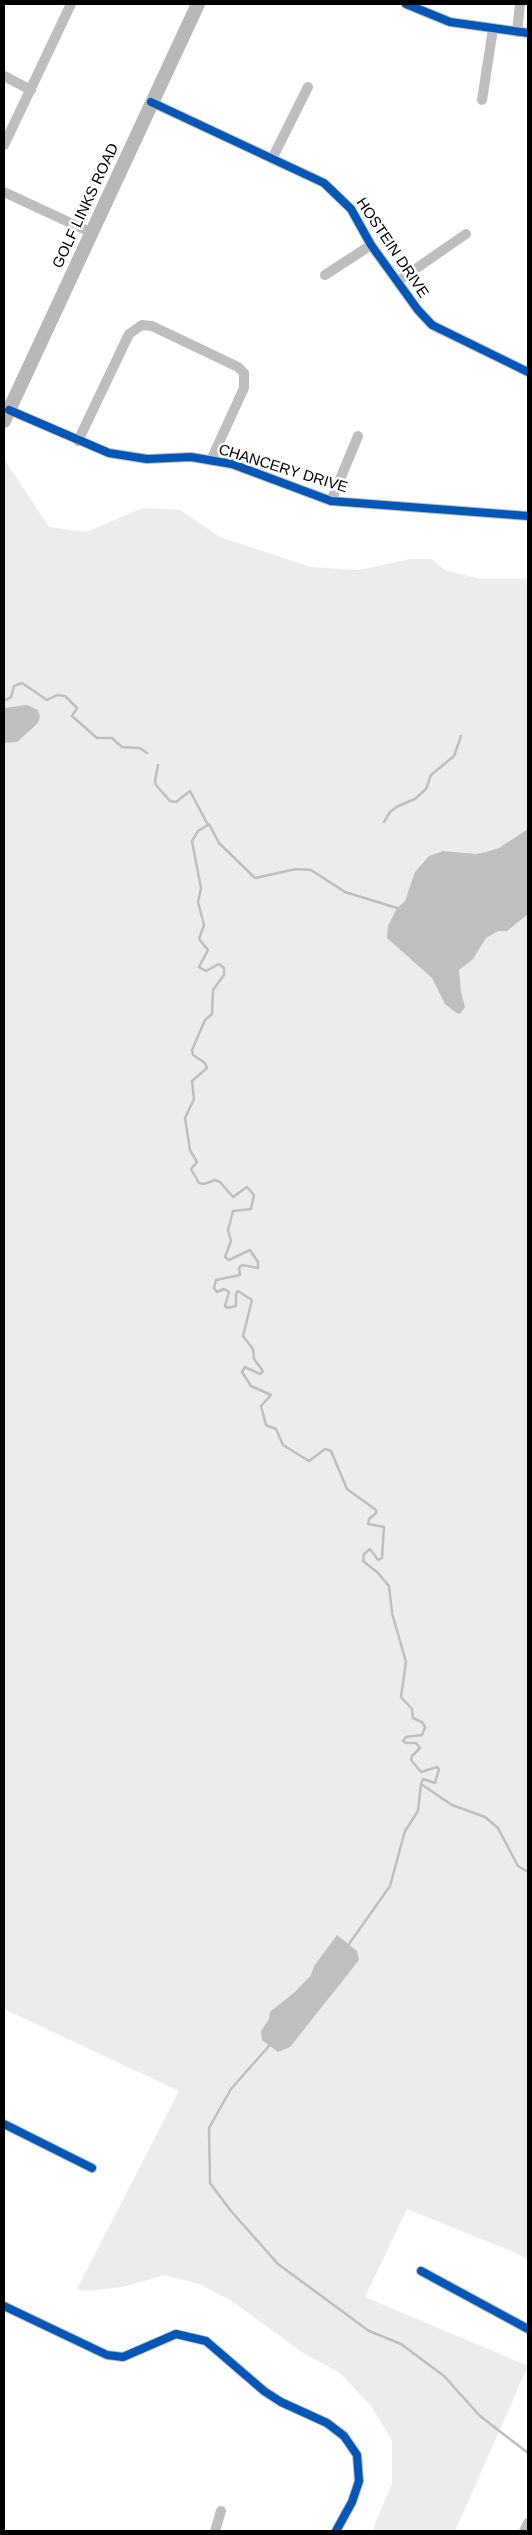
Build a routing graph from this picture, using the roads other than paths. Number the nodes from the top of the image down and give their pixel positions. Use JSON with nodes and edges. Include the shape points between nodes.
{"nodes":[{"id":1,"x":71,"y":4,"type":"edge"},
{"id":2,"x":198,"y":4,"type":"edge"},
{"id":3,"x":406,"y":4,"type":"edge"},
{"id":4,"x":520,"y":4,"type":"edge"},
{"id":5,"x":493,"y":29,"type":"junction"},
{"id":6,"x":517,"y":32,"type":"junction"},
{"id":7,"x":528,"y":33,"type":"edge"},
{"id":8,"x":4,"y":76,"type":"edge"},
{"id":9,"x":308,"y":87,"type":"dead end"},
{"id":10,"x":31,"y":90,"type":"junction"},
{"id":11,"x":482,"y":100,"type":"dead end"},
{"id":12,"x":151,"y":102,"type":"junction"},
{"id":13,"x":4,"y":145,"type":"edge"},
{"id":14,"x":272,"y":159,"type":"junction"},
{"id":15,"x":4,"y":192,"type":"edge"},
{"id":16,"x":92,"y":233,"type":"junction"},
{"id":17,"x":466,"y":234,"type":"dead end"},
{"id":18,"x":371,"y":245,"type":"junction"},
{"id":19,"x":325,"y":275,"type":"dead end"},
{"id":20,"x":398,"y":281,"type":"junction"},
{"id":21,"x":528,"y":372,"type":"edge"},
{"id":22,"x":6,"y":415,"type":"edge"},
{"id":23,"x":358,"y":436,"type":"dead end"},
{"id":24,"x":78,"y":440,"type":"junction"},
{"id":25,"x":211,"y":460,"type":"junction"},
{"id":26,"x":331,"y":502,"type":"junction"},
{"id":27,"x":528,"y":516,"type":"edge"},
{"id":28,"x":4,"y":2124,"type":"edge"},
{"id":29,"x":92,"y":2168,"type":"dead end"},
{"id":30,"x":421,"y":2271,"type":"dead end"},
{"id":31,"x":4,"y":2306,"type":"edge"},
{"id":32,"x":528,"y":2330,"type":"edge"},
{"id":33,"x":220,"y":2511,"type":"dead end"},
{"id":34,"x":528,"y":2522,"type":"edge"},
{"id":35,"x":215,"y":2531,"type":"edge"},
{"id":36,"x":336,"y":2531,"type":"edge"},
{"id":37,"x":524,"y":2531,"type":"edge"}],
"edges":[{"from":1,"to":10,"type":"street"},
{"from":2,"to":12,"type":"main road","name":"GOLF LINKS ROAD"},
{"from":3,"to":5,"type":"street","via":[[450,22]]},
{"from":4,"to":6,"type":"street"},
{"from":5,"to":6,"type":"street"},
{"from":5,"to":11,"type":"street"},
{"from":6,"to":7,"type":"street"},
{"from":8,"to":10,"type":"street"},
{"from":9,"to":14,"type":"street"},
{"from":10,"to":13,"type":"street"},
{"from":12,"to":14,"type":"street","name":"HOSTEIN DRIVE"},
{"from":12,"to":16,"type":"main road","name":"GOLF LINKS ROAD"},
{"from":14,"to":18,"type":"street","name":"HOSTEIN DRIVE","via":[[324,183],[351,210]]},
{"from":15,"to":16,"type":"street"},
{"from":16,"to":22,"type":"main road","name":"GOLF LINKS ROAD"},
{"from":17,"to":20,"type":"street"},
{"from":18,"to":19,"type":"street"},
{"from":18,"to":20,"type":"street","name":"HOSTEIN DRIVE"},
{"from":20,"to":21,"type":"street","name":"HOSTEIN DRIVE","via":[[432,325]]},
{"from":22,"to":24,"type":"street","name":"CHANCERY DRIVE"},
{"from":23,"to":26,"type":"street"},
{"from":24,"to":25,"type":"street","name":"CHANCERY DRIVE","via":[[126,457]]},
{"from":24,"to":25,"type":"street","via":[[129,334],[142,325],[152,326],[238,367],[244,373],[244,388]]},
{"from":25,"to":26,"type":"street","name":"CHANCERY DRIVE","via":[[232,464]]},
{"from":26,"to":27,"type":"street","name":"CHANCERY DRIVE"},
{"from":28,"to":29,"type":"street"},
{"from":30,"to":32,"type":"street"},
{"from":31,"to":36,"type":"street","via":[[107,2355],[123,2357],[176,2334],[206,2341],[264,2391],[327,2423],[344,2436],[357,2455],[359,2480],[352,2502]]},
{"from":33,"to":35,"type":"street"},
{"from":34,"to":37,"type":"street"}]}
